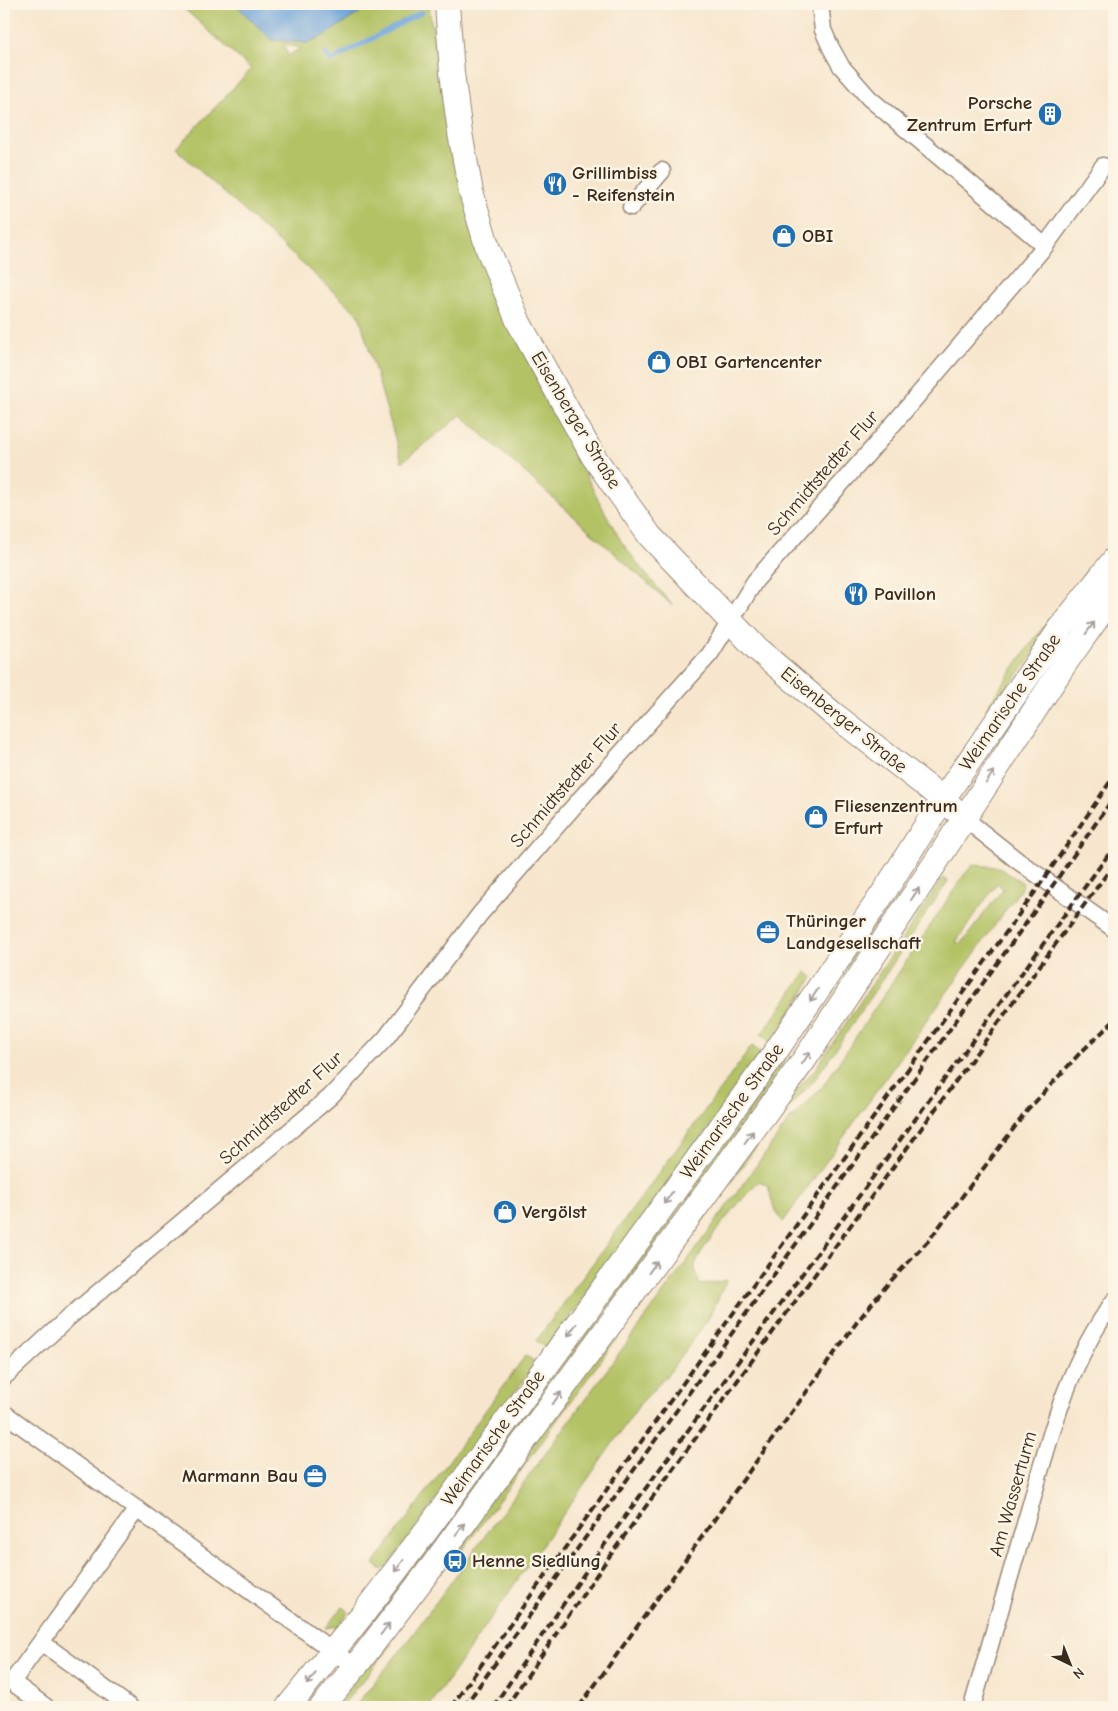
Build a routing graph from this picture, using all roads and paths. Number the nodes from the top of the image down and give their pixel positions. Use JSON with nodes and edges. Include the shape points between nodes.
{"nodes":[{"id":1,"x":447,"y":4,"type":"edge"},
{"id":2,"x":820,"y":4,"type":"edge"},
{"id":3,"x":1104,"y":166,"type":"dead end"},
{"id":4,"x":662,"y":171,"type":"dead end"},
{"id":5,"x":631,"y":207,"type":"dead end"},
{"id":6,"x":1045,"y":246,"type":"junction"},
{"id":7,"x":1114,"y":560,"type":"edge"},
{"id":8,"x":1114,"y":594,"type":"edge"},
{"id":9,"x":730,"y":622,"type":"junction"},
{"id":10,"x":943,"y":799,"type":"junction"},
{"id":11,"x":964,"y":818,"type":"junction"},
{"id":12,"x":1114,"y":929,"type":"edge"},
{"id":13,"x":1114,"y":1301,"type":"edge"},
{"id":14,"x":4,"y":1376,"type":"edge"},
{"id":15,"x":4,"y":1413,"type":"edge"},
{"id":16,"x":137,"y":1509,"type":"junction"},
{"id":17,"x":41,"y":1642,"type":"junction"},
{"id":18,"x":334,"y":1651,"type":"junction"},
{"id":19,"x":355,"y":1667,"type":"junction"},
{"id":20,"x":46,"y":1707,"type":"edge"},
{"id":21,"x":130,"y":1707,"type":"edge"},
{"id":22,"x":288,"y":1707,"type":"edge"},
{"id":23,"x":322,"y":1707,"type":"edge"},
{"id":24,"x":972,"y":1707,"type":"edge"}],
"edges":[{"from":1,"to":9,"type":"main road","name":"Eisenberger Straße","via":[[455,97],[472,192],[488,248],[519,323],[582,437],[615,488],[650,536]]},
{"from":2,"to":6,"type":"street","via":[[823,30],[831,48],[841,66],[869,98]]},
{"from":3,"to":6,"type":"street","name":"Schmidtstedter Flur"},
{"from":4,"to":5,"type":"street"},
{"from":6,"to":9,"type":"street","name":"Schmidtstedter Flur","via":[[755,581]]},
{"from":7,"to":10,"type":"main road","name":"Weimarische Straße","via":[[1065,622]]},
{"from":11,"to":8,"type":"main road","name":"Weimarische Straße","one_way":true},
{"from":9,"to":10,"type":"main road","name":"Eisenberger Straße","via":[[809,694]]},
{"from":9,"to":14,"type":"street","name":"Schmidtstedter Flur","via":[[710,654],[480,914],[385,1038],[330,1097]]},
{"from":10,"to":11,"type":"main road","name":"Eisenberger Straße"},
{"from":10,"to":18,"type":"main road","name":"Weimarische Straße","one_way":true,"via":[[768,1062],[429,1527]]},
{"from":11,"to":12,"type":"street"},
{"from":19,"to":11,"type":"main road","name":"Weimarische Straße","one_way":true,"via":[[792,1077]]},
{"from":13,"to":24,"type":"street","name":"Am Wasserturm","via":[[1084,1350],[1057,1412]]},
{"from":15,"to":16,"type":"street"},
{"from":16,"to":17,"type":"street"},
{"from":16,"to":18,"type":"street"},
{"from":17,"to":20,"type":"street","via":[[12,1682]]},
{"from":17,"to":21,"type":"street"},
{"from":18,"to":19,"type":"street"},
{"from":18,"to":22,"type":"main road","name":"Weimarische Straße","one_way":true},
{"from":19,"to":23,"type":"main road","name":"Weimarische Straße"}]}
